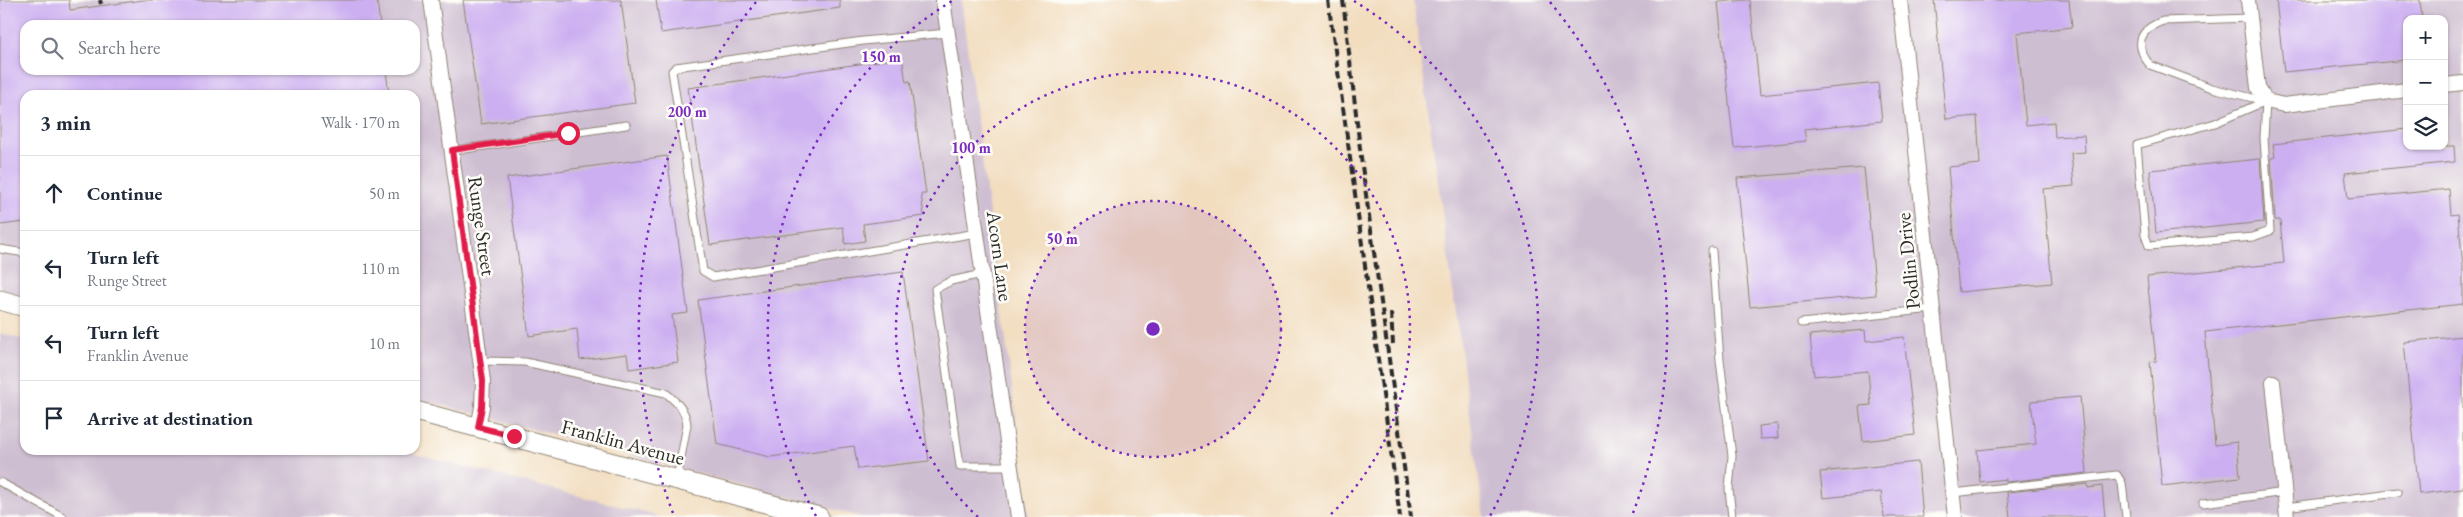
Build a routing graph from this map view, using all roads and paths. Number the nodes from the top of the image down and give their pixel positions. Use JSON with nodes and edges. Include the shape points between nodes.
{"nodes":[{"id":1,"x":431,"y":0,"type":"edge"},
{"id":2,"x":943,"y":0,"type":"edge"},
{"id":3,"x":1900,"y":0,"type":"edge"},
{"id":4,"x":2248,"y":0,"type":"edge"},
{"id":5,"x":2250,"y":18,"type":"junction"},
{"id":6,"x":947,"y":33,"type":"junction"},
{"id":7,"x":2463,"y":83,"type":"edge"},
{"id":8,"x":2448,"y":85,"type":"edge"},
{"id":9,"x":2403,"y":90,"type":"edge"},
{"id":10,"x":2266,"y":101,"type":"junction"},
{"id":11,"x":626,"y":125,"type":"dead end"},
{"id":12,"x":452,"y":150,"type":"junction"},
{"id":13,"x":977,"y":233,"type":"junction"},
{"id":14,"x":0,"y":249,"type":"edge"},
{"id":15,"x":1712,"y":251,"type":"dead end"},
{"id":16,"x":20,"y":253,"type":"edge"},
{"id":17,"x":982,"y":274,"type":"junction"},
{"id":18,"x":0,"y":300,"type":"edge"},
{"id":19,"x":20,"y":306,"type":"edge"},
{"id":20,"x":1933,"y":309,"type":"junction"},
{"id":21,"x":1801,"y":323,"type":"dead end"},
{"id":22,"x":480,"y":361,"type":"junction"},
{"id":23,"x":2273,"y":382,"type":"dead end"},
{"id":24,"x":420,"y":412,"type":"edge"},
{"id":25,"x":478,"y":427,"type":"junction"},
{"id":26,"x":1010,"y":466,"type":"junction"},
{"id":27,"x":677,"y":479,"type":"junction"},
{"id":28,"x":0,"y":482,"type":"edge"},
{"id":29,"x":2285,"y":492,"type":"junction"},
{"id":30,"x":2398,"y":492,"type":"dead end"},
{"id":31,"x":1952,"y":493,"type":"junction"},
{"id":32,"x":2203,"y":503,"type":"dead end"},
{"id":33,"x":2287,"y":512,"type":"edge"},
{"id":34,"x":63,"y":517,"type":"edge"},
{"id":35,"x":819,"y":517,"type":"edge"},
{"id":36,"x":1018,"y":517,"type":"edge"},
{"id":37,"x":1732,"y":517,"type":"edge"},
{"id":38,"x":1955,"y":517,"type":"edge"},
{"id":39,"x":2126,"y":517,"type":"edge"}],
"edges":[{"from":1,"to":12,"type":"street","name":"Runge Street"},
{"from":2,"to":6,"type":"street","name":"Acorn Lane"},
{"from":3,"to":20,"type":"street","name":"Podlin Drive"},
{"from":4,"to":5,"type":"street"},
{"from":5,"to":10,"type":"street","via":[[2258,88]]},
{"from":5,"to":10,"type":"lane","via":[[2164,21],[2144,32],[2140,43],[2143,56],[2150,65],[2212,88]]},
{"from":6,"to":13,"type":"street","name":"Acorn Lane"},
{"from":6,"to":13,"type":"lane","via":[[863,41],[676,67],[672,71],[684,157],[703,271],[713,277]]},
{"from":7,"to":8,"type":"street"},
{"from":9,"to":10,"type":"street","via":[[2284,105]]},
{"from":10,"to":10,"type":"lane","via":[[2264,138],[2270,231],[2253,237],[2148,246],[2137,146],[2215,123]]},
{"from":11,"to":12,"type":"lane"},
{"from":12,"to":22,"type":"street","name":"Runge Street"},
{"from":13,"to":17,"type":"street","name":"Acorn Lane"},
{"from":14,"to":16,"type":"lane"},
{"from":15,"to":37,"type":"lane","via":[[1720,360],[1732,456],[1729,489]]},
{"from":17,"to":26,"type":"street","name":"Acorn Lane"},
{"from":17,"to":26,"type":"lane","via":[[951,281],[935,289],[960,466]]},
{"from":18,"to":19,"type":"main road"},
{"from":20,"to":21,"type":"lane"},
{"from":20,"to":31,"type":"street","name":"Podlin Drive"},
{"from":22,"to":25,"type":"street","name":"Runge Street","via":[[483,381]]},
{"from":22,"to":27,"type":"lane","via":[[525,362],[666,393],[686,416]]},
{"from":23,"to":29,"type":"street"},
{"from":24,"to":25,"type":"main road","name":"Franklin Avenue"},
{"from":25,"to":27,"type":"main road","name":"Franklin Avenue"},
{"from":26,"to":36,"type":"street","name":"Acorn Lane"},
{"from":27,"to":35,"type":"main road","name":"Franklin Avenue"},
{"from":28,"to":34,"type":"lane"},
{"from":29,"to":32,"type":"lane"},
{"from":29,"to":33,"type":"street"},
{"from":30,"to":33,"type":"lane"},
{"from":31,"to":38,"type":"street","name":"Podlin Drive"},
{"from":31,"to":39,"type":"lane","via":[[2117,475],[2122,482]]}]}
